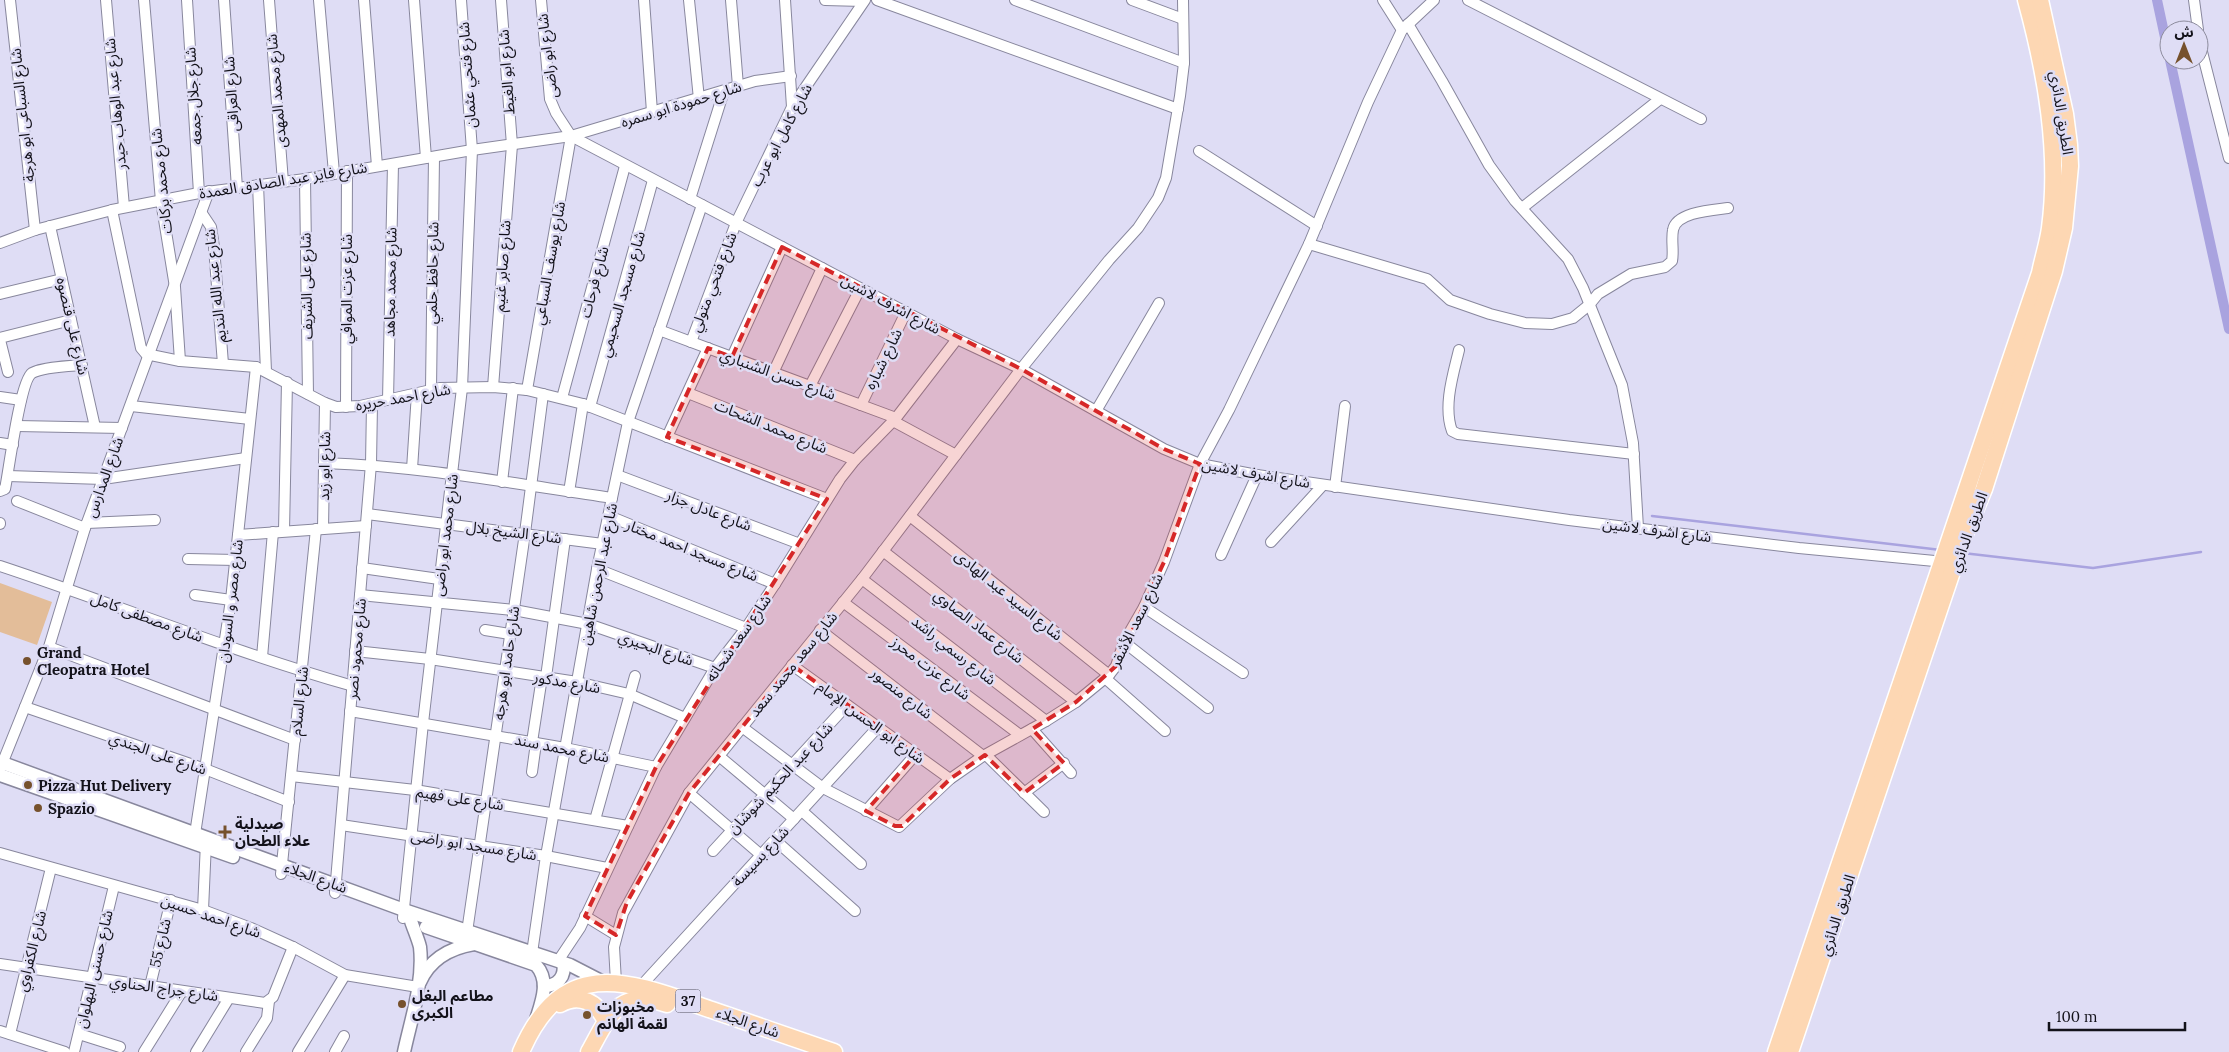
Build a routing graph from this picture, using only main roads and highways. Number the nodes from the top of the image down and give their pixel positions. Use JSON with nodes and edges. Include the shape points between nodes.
{"nodes":[{"id":1,"x":2034,"y":4,"type":"edge"},
{"id":2,"x":1949,"y":562,"type":"junction"},
{"id":3,"x":540,"y":1017,"type":"junction"},
{"id":4,"x":606,"y":1022,"type":"junction"},
{"id":5,"x":521,"y":1052,"type":"edge"},
{"id":6,"x":589,"y":1052,"type":"edge"},
{"id":7,"x":800,"y":1052,"type":"edge"},
{"id":8,"x":834,"y":1052,"type":"edge"},
{"id":9,"x":1776,"y":1052,"type":"edge"},
{"id":10,"x":1790,"y":1052,"type":"edge"}],
"edges":[{"from":1,"to":2,"type":"main road","name":"الطريق الدائري","via":[[2065,114],[2070,173],[2064,228],[2054,270],[1984,489],[1956,538]]},
{"from":2,"to":9,"type":"main road","name":"الطريق الدائري"},
{"from":2,"to":10,"type":"main road","name":"الطريق الدائري"},
{"from":3,"to":4,"type":"main road","via":[[564,1002],[578,999],[593,1004]]},
{"from":3,"to":5,"type":"main road","number":"37"},
{"from":3,"to":8,"type":"main road","name":"شارع الجلاء","number":"37","via":[[565,993],[582,986],[610,982],[641,986]]},
{"from":4,"to":6,"type":"main road","number":"37"},
{"from":4,"to":7,"type":"main road","name":"شارع الجلاء","number":"37","via":[[614,1009],[625,1002],[654,999]]}]}
